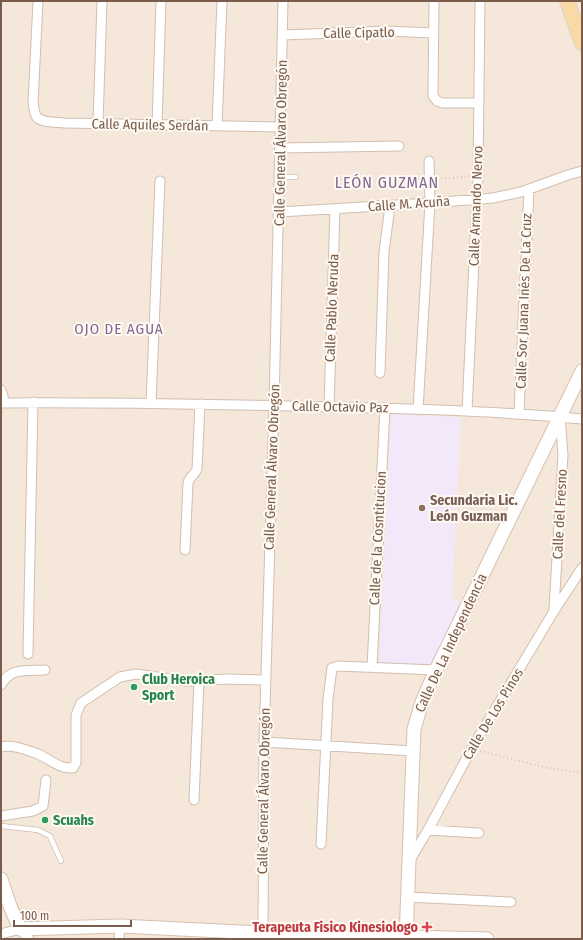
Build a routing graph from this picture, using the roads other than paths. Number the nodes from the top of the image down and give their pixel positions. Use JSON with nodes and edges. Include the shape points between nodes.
{"nodes":[{"id":1,"x":38,"y":1,"type":"edge"},
{"id":2,"x":102,"y":1,"type":"edge"},
{"id":3,"x":161,"y":1,"type":"edge"},
{"id":4,"x":222,"y":1,"type":"edge"},
{"id":5,"x":284,"y":1,"type":"edge"},
{"id":6,"x":434,"y":1,"type":"edge"},
{"id":7,"x":480,"y":1,"type":"edge"},
{"id":8,"x":567,"y":1,"type":"edge"},
{"id":9,"x":434,"y":33,"type":"junction"},
{"id":10,"x":283,"y":35,"type":"junction"},
{"id":11,"x":582,"y":40,"type":"edge"},
{"id":12,"x":480,"y":104,"type":"junction"},
{"id":13,"x":98,"y":123,"type":"junction"},
{"id":14,"x":157,"y":124,"type":"junction"},
{"id":15,"x":217,"y":126,"type":"junction"},
{"id":16,"x":280,"y":127,"type":"junction"},
{"id":17,"x":399,"y":146,"type":"dead end"},
{"id":18,"x":280,"y":148,"type":"junction"},
{"id":19,"x":429,"y":161,"type":"dead end"},
{"id":20,"x":582,"y":171,"type":"edge"},
{"id":21,"x":280,"y":177,"type":"junction"},
{"id":22,"x":296,"y":177,"type":"dead end"},
{"id":23,"x":160,"y":182,"type":"dead end"},
{"id":24,"x":529,"y":189,"type":"junction"},
{"id":25,"x":477,"y":198,"type":"junction"},
{"id":26,"x":430,"y":203,"type":"junction"},
{"id":27,"x":390,"y":206,"type":"junction"},
{"id":28,"x":334,"y":209,"type":"junction"},
{"id":29,"x":279,"y":212,"type":"junction"},
{"id":30,"x":380,"y":372,"type":"dead end"},
{"id":31,"x":582,"y":372,"type":"edge"},
{"id":32,"x":1,"y":390,"type":"edge"},
{"id":33,"x":33,"y":402,"type":"junction"},
{"id":34,"x":3,"y":403,"type":"edge"},
{"id":35,"x":151,"y":403,"type":"junction"},
{"id":36,"x":200,"y":404,"type":"junction"},
{"id":37,"x":274,"y":406,"type":"junction"},
{"id":38,"x":329,"y":407,"type":"junction"},
{"id":39,"x":385,"y":408,"type":"junction"},
{"id":40,"x":418,"y":410,"type":"junction"},
{"id":41,"x":467,"y":411,"type":"junction"},
{"id":42,"x":519,"y":413,"type":"junction"},
{"id":43,"x":560,"y":417,"type":"junction"},
{"id":44,"x":582,"y":419,"type":"edge"},
{"id":45,"x":185,"y":550,"type":"dead end"},
{"id":46,"x":582,"y":568,"type":"edge"},
{"id":47,"x":554,"y":611,"type":"junction"},
{"id":48,"x":28,"y":654,"type":"dead end"},
{"id":49,"x":372,"y":667,"type":"junction"},
{"id":50,"x":46,"y":670,"type":"dead end"},
{"id":51,"x":436,"y":670,"type":"junction"},
{"id":52,"x":266,"y":680,"type":"junction"},
{"id":53,"x":199,"y":681,"type":"junction"},
{"id":54,"x":1,"y":685,"type":"edge"},
{"id":55,"x":264,"y":742,"type":"junction"},
{"id":56,"x":326,"y":745,"type":"junction"},
{"id":57,"x":1,"y":747,"type":"edge"},
{"id":58,"x":413,"y":751,"type":"junction"},
{"id":59,"x":46,"y":780,"type":"dead end"},
{"id":60,"x":194,"y":800,"type":"dead end"},
{"id":61,"x":1,"y":816,"type":"edge"},
{"id":62,"x":1,"y":826,"type":"edge"},
{"id":63,"x":428,"y":830,"type":"junction"},
{"id":64,"x":479,"y":833,"type":"dead end"},
{"id":65,"x":321,"y":844,"type":"dead end"},
{"id":66,"x":61,"y":860,"type":"dead end"},
{"id":67,"x":408,"y":863,"type":"junction"},
{"id":68,"x":1,"y":879,"type":"edge"},
{"id":69,"x":407,"y":897,"type":"junction"},
{"id":70,"x":511,"y":902,"type":"dead end"},
{"id":71,"x":120,"y":926,"type":"junction"},
{"id":72,"x":20,"y":929,"type":"junction"},
{"id":73,"x":1,"y":934,"type":"edge"},
{"id":74,"x":191,"y":934,"type":"edge"},
{"id":75,"x":263,"y":936,"type":"edge"},
{"id":76,"x":406,"y":938,"type":"edge"},
{"id":77,"x":29,"y":939,"type":"edge"},
{"id":78,"x":119,"y":939,"type":"edge"},
{"id":79,"x":487,"y":939,"type":"edge"}],
"edges":[{"from":1,"to":13,"type":"street","name":"Calle Aquiles Serdán","via":[[33,103],[35,115],[43,120],[64,123]]},
{"from":2,"to":13,"type":"street"},
{"from":3,"to":14,"type":"street"},
{"from":4,"to":15,"type":"street"},
{"from":5,"to":10,"type":"street","name":"Calle General Álvaro Obregón"},
{"from":6,"to":9,"type":"street"},
{"from":7,"to":12,"type":"street","name":"Calle Armando Nervo"},
{"from":8,"to":11,"type":"main road"},
{"from":9,"to":10,"type":"street","name":"Calle Cipatlo","via":[[387,31]]},
{"from":9,"to":12,"type":"street","via":[[434,99],[443,103]]},
{"from":10,"to":16,"type":"street","name":"Calle General Álvaro Obregón"},
{"from":12,"to":25,"type":"street","name":"Calle Armando Nervo"},
{"from":13,"to":14,"type":"street","name":"Calle Aquiles Serdán"},
{"from":14,"to":15,"type":"street","name":"Calle Aquiles Serdán"},
{"from":15,"to":16,"type":"street","name":"Calle Aquiles Serdán"},
{"from":16,"to":18,"type":"street","name":"Calle General Álvaro Obregón"},
{"from":17,"to":18,"type":"street"},
{"from":18,"to":21,"type":"street","name":"Calle General Álvaro Obregón"},
{"from":19,"to":26,"type":"street"},
{"from":20,"to":24,"type":"street","name":"Calle M. Acuña"},
{"from":21,"to":22,"type":"lane"},
{"from":21,"to":29,"type":"street","name":"Calle General Álvaro Obregón"},
{"from":23,"to":35,"type":"street"},
{"from":24,"to":25,"type":"street","name":"Calle M. Acuña","via":[[506,196]]},
{"from":24,"to":42,"type":"street","name":"Calle Sor Juana Inés De La Cruz"},
{"from":25,"to":26,"type":"street","name":"Calle M. Acuña"},
{"from":25,"to":41,"type":"street","name":"Calle Armando Nervo"},
{"from":26,"to":27,"type":"street","name":"Calle M. Acuña"},
{"from":26,"to":40,"type":"street"},
{"from":27,"to":28,"type":"street","name":"Calle M. Acuña"},
{"from":27,"to":30,"type":"street","via":[[384,252]]},
{"from":28,"to":29,"type":"street","name":"Calle M. Acuña"},
{"from":28,"to":38,"type":"street","name":"Calle Pablo Neruda"},
{"from":29,"to":37,"type":"street","name":"Calle General Álvaro Obregón"},
{"from":31,"to":43,"type":"street","name":"Calle De La Independencia"},
{"from":32,"to":34,"type":"street"},
{"from":33,"to":34,"type":"street","name":"Calle Octavio Paz"},
{"from":33,"to":35,"type":"street","name":"Calle Octavio Paz"},
{"from":33,"to":48,"type":"street"},
{"from":35,"to":36,"type":"street","name":"Calle Octavio Paz"},
{"from":36,"to":37,"type":"street","name":"Calle Octavio Paz"},
{"from":36,"to":45,"type":"street","via":[[198,469],[188,483]]},
{"from":37,"to":38,"type":"street","name":"Calle Octavio Paz"},
{"from":37,"to":52,"type":"street","name":"Calle General Álvaro Obregón"},
{"from":38,"to":39,"type":"street","name":"Calle Octavio Paz"},
{"from":39,"to":40,"type":"street","name":"Calle Octavio Paz"},
{"from":39,"to":49,"type":"street","name":"Calle de la Cosntitucion"},
{"from":40,"to":41,"type":"street","name":"Calle Octavio Paz"},
{"from":41,"to":42,"type":"street","name":"Calle Octavio Paz"},
{"from":42,"to":43,"type":"street","name":"Calle Octavio Paz"},
{"from":43,"to":44,"type":"street","name":"Calle Octavio Paz"},
{"from":43,"to":47,"type":"street","name":"Calle del Fresno","via":[[563,455]]},
{"from":43,"to":51,"type":"street","name":"Calle De La Independencia"},
{"from":46,"to":47,"type":"street","name":"Calle De Los Pinos"},
{"from":47,"to":63,"type":"street","name":"Calle De Los Pinos","via":[[472,748]]},
{"from":49,"to":51,"type":"street"},
{"from":49,"to":56,"type":"street","via":[[338,666],[331,670]]},
{"from":50,"to":54,"type":"street","via":[[14,671]]},
{"from":51,"to":58,"type":"street","name":"Calle De La Independencia","via":[[414,729]]},
{"from":52,"to":53,"type":"street"},
{"from":52,"to":55,"type":"street","name":"Calle General Álvaro Obregón"},
{"from":53,"to":57,"type":"street","via":[[136,674],[120,677],[81,703],[76,715],[76,763],[73,768],[65,769],[38,754],[12,746]]},
{"from":53,"to":60,"type":"street"},
{"from":55,"to":56,"type":"street"},
{"from":55,"to":75,"type":"street","name":"Calle General Álvaro Obregón"},
{"from":56,"to":58,"type":"street"},
{"from":56,"to":65,"type":"street"},
{"from":58,"to":67,"type":"street","name":"Calle De La Independencia"},
{"from":59,"to":61,"type":"street","via":[[43,806],[34,811]]},
{"from":62,"to":66,"type":"lane","via":[[38,830],[50,836]]},
{"from":63,"to":64,"type":"street"},
{"from":63,"to":67,"type":"street","name":"Calle De Los Pinos"},
{"from":67,"to":69,"type":"street","name":"Calle De La Independencia"},
{"from":68,"to":72,"type":"street"},
{"from":69,"to":70,"type":"street"},
{"from":69,"to":76,"type":"street","name":"Calle De La Independencia"},
{"from":71,"to":72,"type":"street"},
{"from":71,"to":74,"type":"street"},
{"from":71,"to":78,"type":"street"},
{"from":72,"to":73,"type":"street"},
{"from":72,"to":77,"type":"street"},
{"from":74,"to":75,"type":"street"},
{"from":75,"to":76,"type":"street"},
{"from":76,"to":79,"type":"street"}]}
